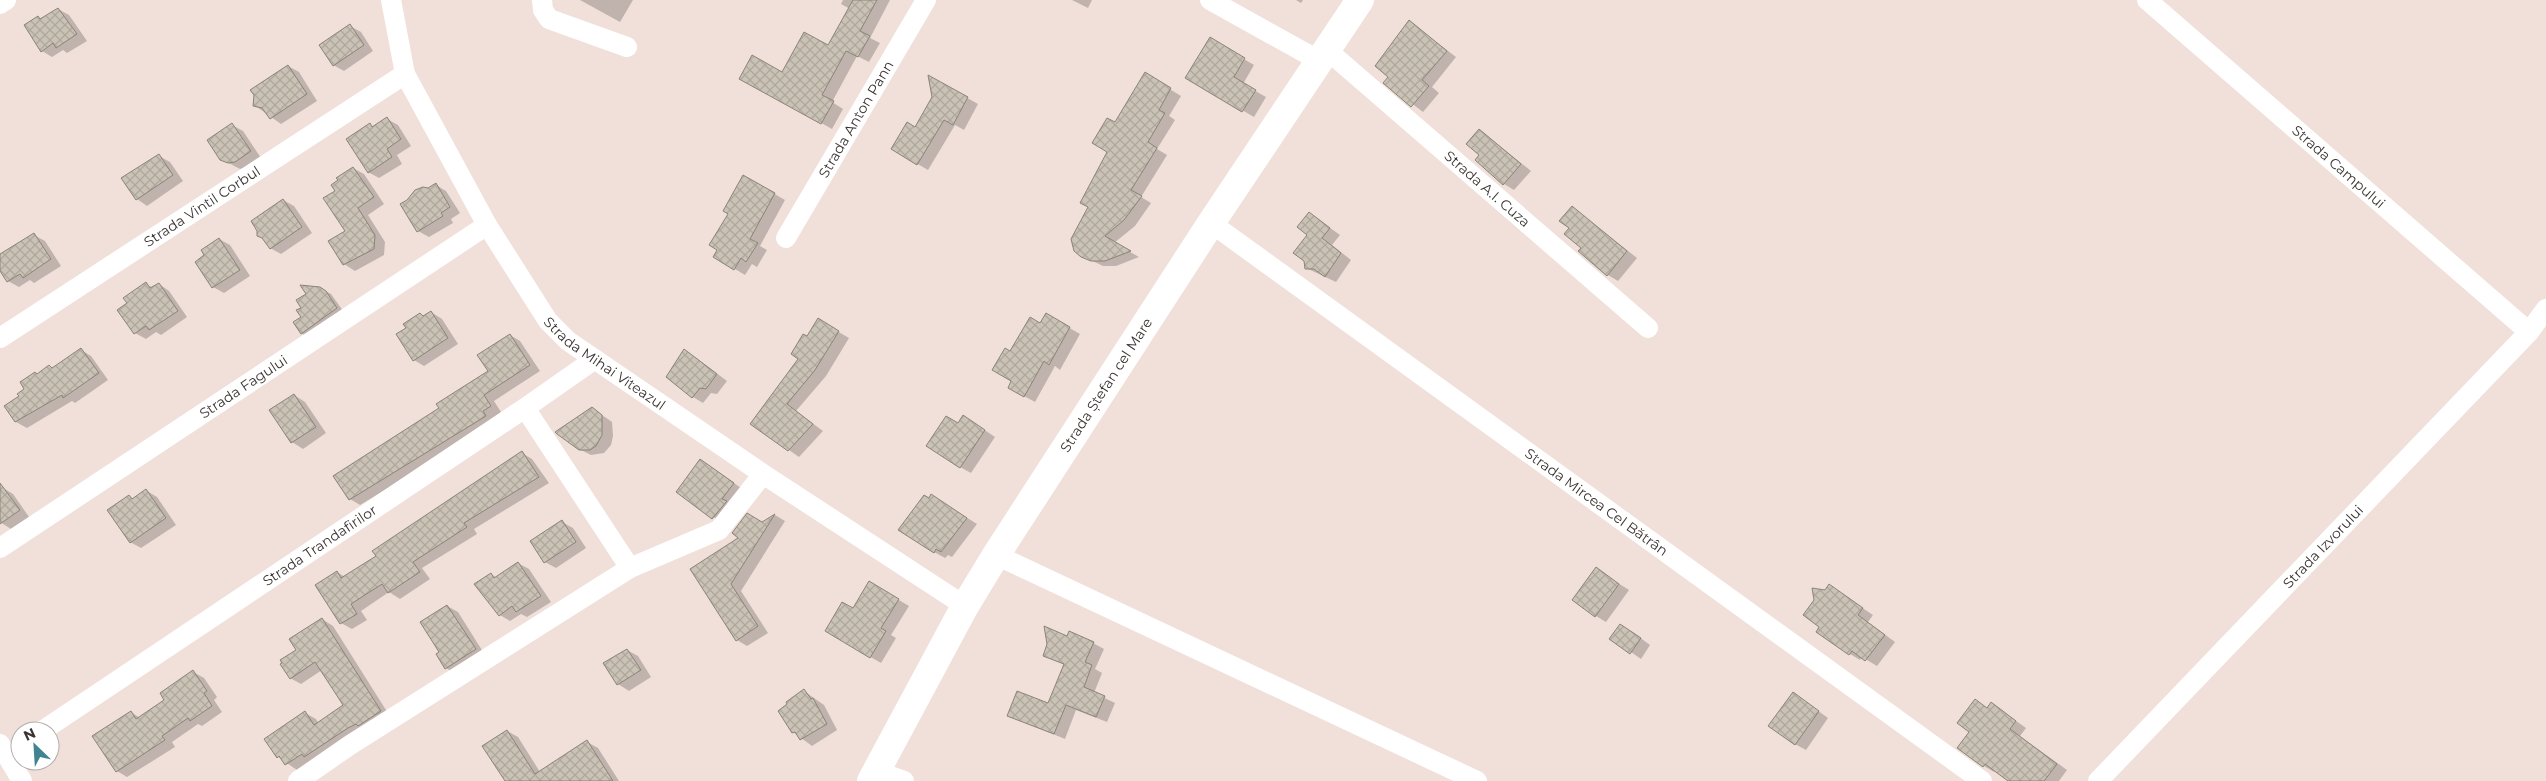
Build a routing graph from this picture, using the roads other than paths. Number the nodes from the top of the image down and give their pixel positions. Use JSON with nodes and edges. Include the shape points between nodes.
{"nodes":[{"id":1,"x":6,"y":0,"type":"edge"},
{"id":2,"x":391,"y":0,"type":"edge"},
{"id":3,"x":542,"y":0,"type":"edge"},
{"id":4,"x":926,"y":0,"type":"edge"},
{"id":5,"x":1210,"y":0,"type":"edge"},
{"id":6,"x":1360,"y":0,"type":"edge"},
{"id":7,"x":2148,"y":0,"type":"edge"},
{"id":8,"x":0,"y":4,"type":"edge"},
{"id":9,"x":627,"y":47,"type":"dead end"},
{"id":10,"x":1322,"y":55,"type":"junction"},
{"id":11,"x":405,"y":74,"type":"junction"},
{"id":12,"x":1210,"y":223,"type":"junction"},
{"id":13,"x":487,"y":225,"type":"junction"},
{"id":14,"x":786,"y":238,"type":"dead end"},
{"id":15,"x":2546,"y":309,"type":"edge"},
{"id":16,"x":1648,"y":328,"type":"dead end"},
{"id":17,"x":2529,"y":332,"type":"junction"},
{"id":18,"x":0,"y":338,"type":"edge"},
{"id":19,"x":595,"y":359,"type":"junction"},
{"id":20,"x":525,"y":408,"type":"junction"},
{"id":21,"x":763,"y":474,"type":"junction"},
{"id":22,"x":0,"y":548,"type":"edge"},
{"id":23,"x":996,"y":555,"type":"junction"},
{"id":24,"x":630,"y":568,"type":"junction"},
{"id":25,"x":965,"y":606,"type":"junction"},
{"id":26,"x":57,"y":721,"type":"edge"},
{"id":27,"x":9,"y":748,"type":"edge"},
{"id":28,"x":874,"y":776,"type":"edge"},
{"id":29,"x":22,"y":781,"type":"edge"},
{"id":30,"x":298,"y":781,"type":"edge"},
{"id":31,"x":904,"y":781,"type":"edge"},
{"id":32,"x":1477,"y":781,"type":"edge"},
{"id":33,"x":1982,"y":781,"type":"edge"},
{"id":34,"x":2098,"y":781,"type":"edge"}],
"edges":[{"from":1,"to":8,"type":"street"},
{"from":2,"to":11,"type":"street","name":"Strada Mihai Viteazul"},
{"from":3,"to":9,"type":"street","via":[[543,10],[549,19]]},
{"from":4,"to":14,"type":"street","name":"Strada Anton Pann"},
{"from":5,"to":10,"type":"street","name":"Strada A.I. Cuza"},
{"from":6,"to":10,"type":"street","name":"Strada Ștefan cel Mare"},
{"from":7,"to":17,"type":"street","name":"Strada Campului"},
{"from":10,"to":12,"type":"street","name":"Strada Ștefan cel Mare"},
{"from":10,"to":16,"type":"street","name":"Strada A.I. Cuza"},
{"from":11,"to":13,"type":"street","name":"Strada Mihai Viteazul"},
{"from":11,"to":18,"type":"street","name":"Strada Vintil Corbul"},
{"from":12,"to":23,"type":"street","name":"Strada Ștefan cel Mare"},
{"from":12,"to":33,"type":"street","name":"Strada Mircea Cel Bătrân"},
{"from":13,"to":19,"type":"street","name":"Strada Mihai Viteazul","via":[[548,321],[568,341]]},
{"from":13,"to":22,"type":"street","name":"Strada Fagului"},
{"from":15,"to":17,"type":"street","name":"Strada Izvorului"},
{"from":17,"to":34,"type":"street","name":"Strada Izvorului"},
{"from":19,"to":20,"type":"street","name":"Strada Trandafirilor"},
{"from":19,"to":21,"type":"street","name":"Strada Mihai Viteazul"},
{"from":20,"to":24,"type":"street"},
{"from":20,"to":26,"type":"street","name":"Strada Trandafirilor"},
{"from":21,"to":24,"type":"street","via":[[719,530]]},
{"from":21,"to":25,"type":"street","name":"Strada Mihai Viteazul"},
{"from":23,"to":25,"type":"street","name":"Strada Ștefan cel Mare"},
{"from":23,"to":32,"type":"street"},
{"from":24,"to":30,"type":"street"},
{"from":25,"to":28,"type":"street","name":"Strada Ștefan cel Mare"},
{"from":27,"to":29,"type":"street"},
{"from":28,"to":31,"type":"street"}]}
